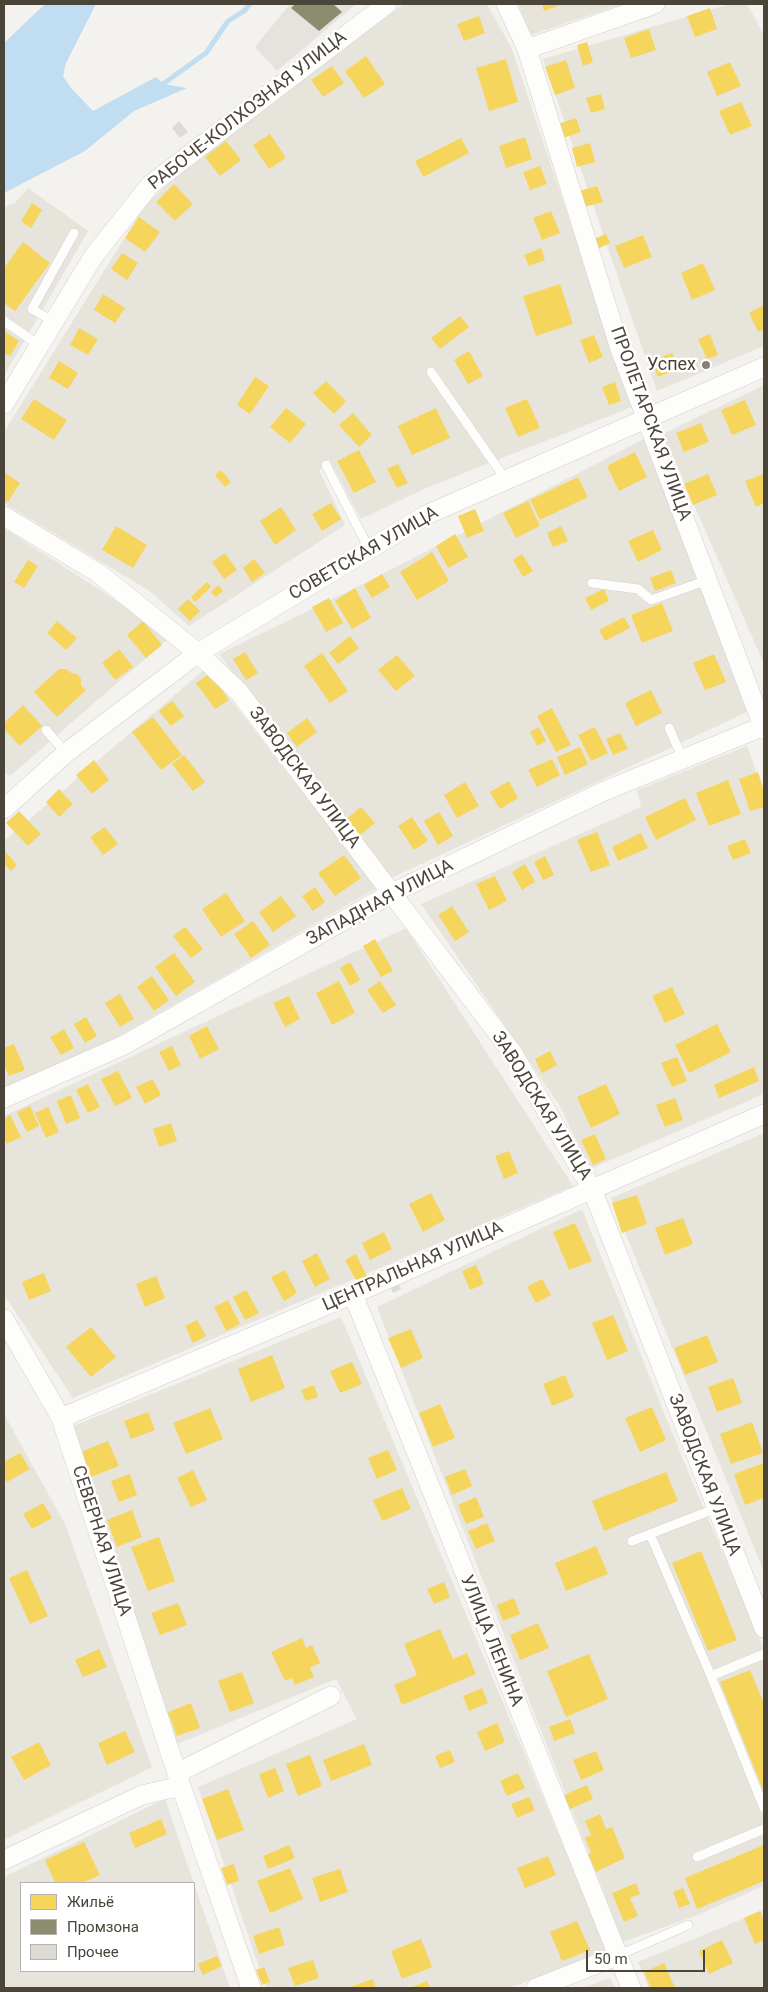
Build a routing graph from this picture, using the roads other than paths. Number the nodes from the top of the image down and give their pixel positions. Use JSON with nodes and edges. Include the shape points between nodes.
{"nodes":[{"id":1,"x":387,"y":4,"type":"edge"},
{"id":2,"x":506,"y":4,"type":"edge"},
{"id":3,"x":655,"y":4,"type":"edge"},
{"id":4,"x":527,"y":49,"type":"junction"},
{"id":5,"x":74,"y":233,"type":"dead end"},
{"id":6,"x":4,"y":321,"type":"edge"},
{"id":7,"x":54,"y":322,"type":"junction"},
{"id":8,"x":39,"y":346,"type":"junction"},
{"id":9,"x":764,"y":367,"type":"edge"},
{"id":10,"x":431,"y":372,"type":"dead end"},
{"id":11,"x":4,"y":404,"type":"edge"},
{"id":12,"x":647,"y":418,"type":"junction"},
{"id":13,"x":326,"y":465,"type":"dead end"},
{"id":14,"x":506,"y":480,"type":"junction"},
{"id":15,"x":4,"y":516,"type":"edge"},
{"id":16,"x":369,"y":549,"type":"junction"},
{"id":17,"x":708,"y":580,"type":"junction"},
{"id":18,"x":592,"y":583,"type":"dead end"},
{"id":19,"x":198,"y":653,"type":"junction"},
{"id":20,"x":764,"y":727,"type":"edge"},
{"id":21,"x":669,"y":728,"type":"dead end"},
{"id":22,"x":46,"y":730,"type":"dead end"},
{"id":23,"x":66,"y":753,"type":"junction"},
{"id":24,"x":683,"y":759,"type":"junction"},
{"id":25,"x":11,"y":789,"type":"edge"},
{"id":26,"x":4,"y":809,"type":"edge"},
{"id":27,"x":392,"y":893,"type":"junction"},
{"id":28,"x":4,"y":1098,"type":"edge"},
{"id":29,"x":764,"y":1114,"type":"edge"},
{"id":30,"x":592,"y":1189,"type":"junction"},
{"id":31,"x":352,"y":1294,"type":"junction"},
{"id":32,"x":4,"y":1321,"type":"edge"},
{"id":33,"x":61,"y":1418,"type":"junction"},
{"id":34,"x":717,"y":1508,"type":"junction"},
{"id":35,"x":650,"y":1534,"type":"junction"},
{"id":36,"x":632,"y":1541,"type":"dead end"},
{"id":37,"x":764,"y":1628,"type":"edge"},
{"id":38,"x":764,"y":1654,"type":"edge"},
{"id":39,"x":711,"y":1676,"type":"junction"},
{"id":40,"x":331,"y":1696,"type":"dead end"},
{"id":41,"x":179,"y":1779,"type":"junction"},
{"id":42,"x":764,"y":1808,"type":"edge"},
{"id":43,"x":764,"y":1829,"type":"edge"},
{"id":44,"x":697,"y":1857,"type":"dead end"},
{"id":45,"x":4,"y":1860,"type":"edge"},
{"id":46,"x":688,"y":1925,"type":"dead end"},
{"id":47,"x":617,"y":1956,"type":"junction"},
{"id":48,"x":251,"y":1988,"type":"edge"},
{"id":49,"x":536,"y":1988,"type":"edge"},
{"id":50,"x":631,"y":1988,"type":"edge"}],
"edges":[{"from":1,"to":7,"type":"street","name":"РАБОЧЕ-КОЛХОЗНАЯ УЛИЦА","via":[[150,185],[93,257]]},
{"from":2,"to":4,"type":"street","name":"ПРОЛЕТАРСКАЯ УЛИЦА"},
{"from":3,"to":4,"type":"street"},
{"from":4,"to":12,"type":"street","name":"ПРОЛЕТАРСКАЯ УЛИЦА","via":[[620,349]]},
{"from":5,"to":7,"type":"lane","via":[[32,309]]},
{"from":6,"to":8,"type":"lane"},
{"from":7,"to":8,"type":"street","name":"РАБОЧЕ-КОЛХОЗНАЯ УЛИЦА"},
{"from":8,"to":11,"type":"street","name":"РАБОЧЕ-КОЛХОЗНАЯ УЛИЦА"},
{"from":9,"to":12,"type":"street","name":"СОВЕТСКАЯ УЛИЦА"},
{"from":10,"to":14,"type":"lane"},
{"from":12,"to":14,"type":"street","name":"СОВЕТСКАЯ УЛИЦА"},
{"from":12,"to":17,"type":"street","name":"ПРОЛЕТАРСКАЯ УЛИЦА"},
{"from":13,"to":16,"type":"lane"},
{"from":14,"to":16,"type":"street","name":"СОВЕТСКАЯ УЛИЦА","via":[[426,515]]},
{"from":15,"to":19,"type":"street","name":"ЗАВОДСКАЯ УЛИЦА","via":[[98,573]]},
{"from":16,"to":19,"type":"street","name":"СОВЕТСКАЯ УЛИЦА"},
{"from":17,"to":18,"type":"lane","via":[[652,600],[638,589]]},
{"from":17,"to":20,"type":"street","name":"ПРОЛЕТАРСКАЯ УЛИЦА"},
{"from":19,"to":23,"type":"street","name":"СОВЕТСКАЯ УЛИЦА"},
{"from":19,"to":27,"type":"street","name":"ЗАВОДСКАЯ УЛИЦА","via":[[239,692]]},
{"from":20,"to":24,"type":"street","name":"ЗАПАДНАЯ УЛИЦА"},
{"from":21,"to":24,"type":"lane"},
{"from":22,"to":23,"type":"lane"},
{"from":23,"to":25,"type":"street","name":"СОВЕТСКАЯ УЛИЦА"},
{"from":24,"to":27,"type":"street","name":"ЗАПАДНАЯ УЛИЦА","via":[[602,792]]},
{"from":25,"to":26,"type":"street","name":"СОВЕТСКАЯ УЛИЦА"},
{"from":27,"to":28,"type":"street","name":"ЗАПАДНАЯ УЛИЦА","via":[[124,1045]]},
{"from":27,"to":30,"type":"street","name":"ЗАВОДСКАЯ УЛИЦА","via":[[512,1052]]},
{"from":29,"to":30,"type":"street","name":"ЦЕНТРАЛЬНАЯ УЛИЦА"},
{"from":30,"to":31,"type":"street","name":"ЦЕНТРАЛЬНАЯ УЛИЦА"},
{"from":30,"to":34,"type":"street","name":"ЗАВОДСКАЯ УЛИЦА"},
{"from":31,"to":33,"type":"street","name":"ЦЕНТРАЛЬНАЯ УЛИЦА"},
{"from":31,"to":47,"type":"street","name":"УЛИЦА ЛЕНИНА"},
{"from":32,"to":33,"type":"street","name":"СЕВЕРНАЯ УЛИЦА"},
{"from":33,"to":41,"type":"street","name":"СЕВЕРНАЯ УЛИЦА"},
{"from":34,"to":35,"type":"lane"},
{"from":34,"to":37,"type":"street","name":"ЗАВОДСКАЯ УЛИЦА"},
{"from":35,"to":36,"type":"lane"},
{"from":35,"to":39,"type":"lane"},
{"from":38,"to":39,"type":"lane"},
{"from":39,"to":42,"type":"lane"},
{"from":40,"to":41,"type":"street"},
{"from":41,"to":45,"type":"street"},
{"from":41,"to":48,"type":"street","name":"СЕВЕРНАЯ УЛИЦА"},
{"from":43,"to":44,"type":"lane"},
{"from":46,"to":47,"type":"lane"},
{"from":47,"to":49,"type":"street"},
{"from":47,"to":50,"type":"street","name":"УЛИЦА ЛЕНИНА"}]}
